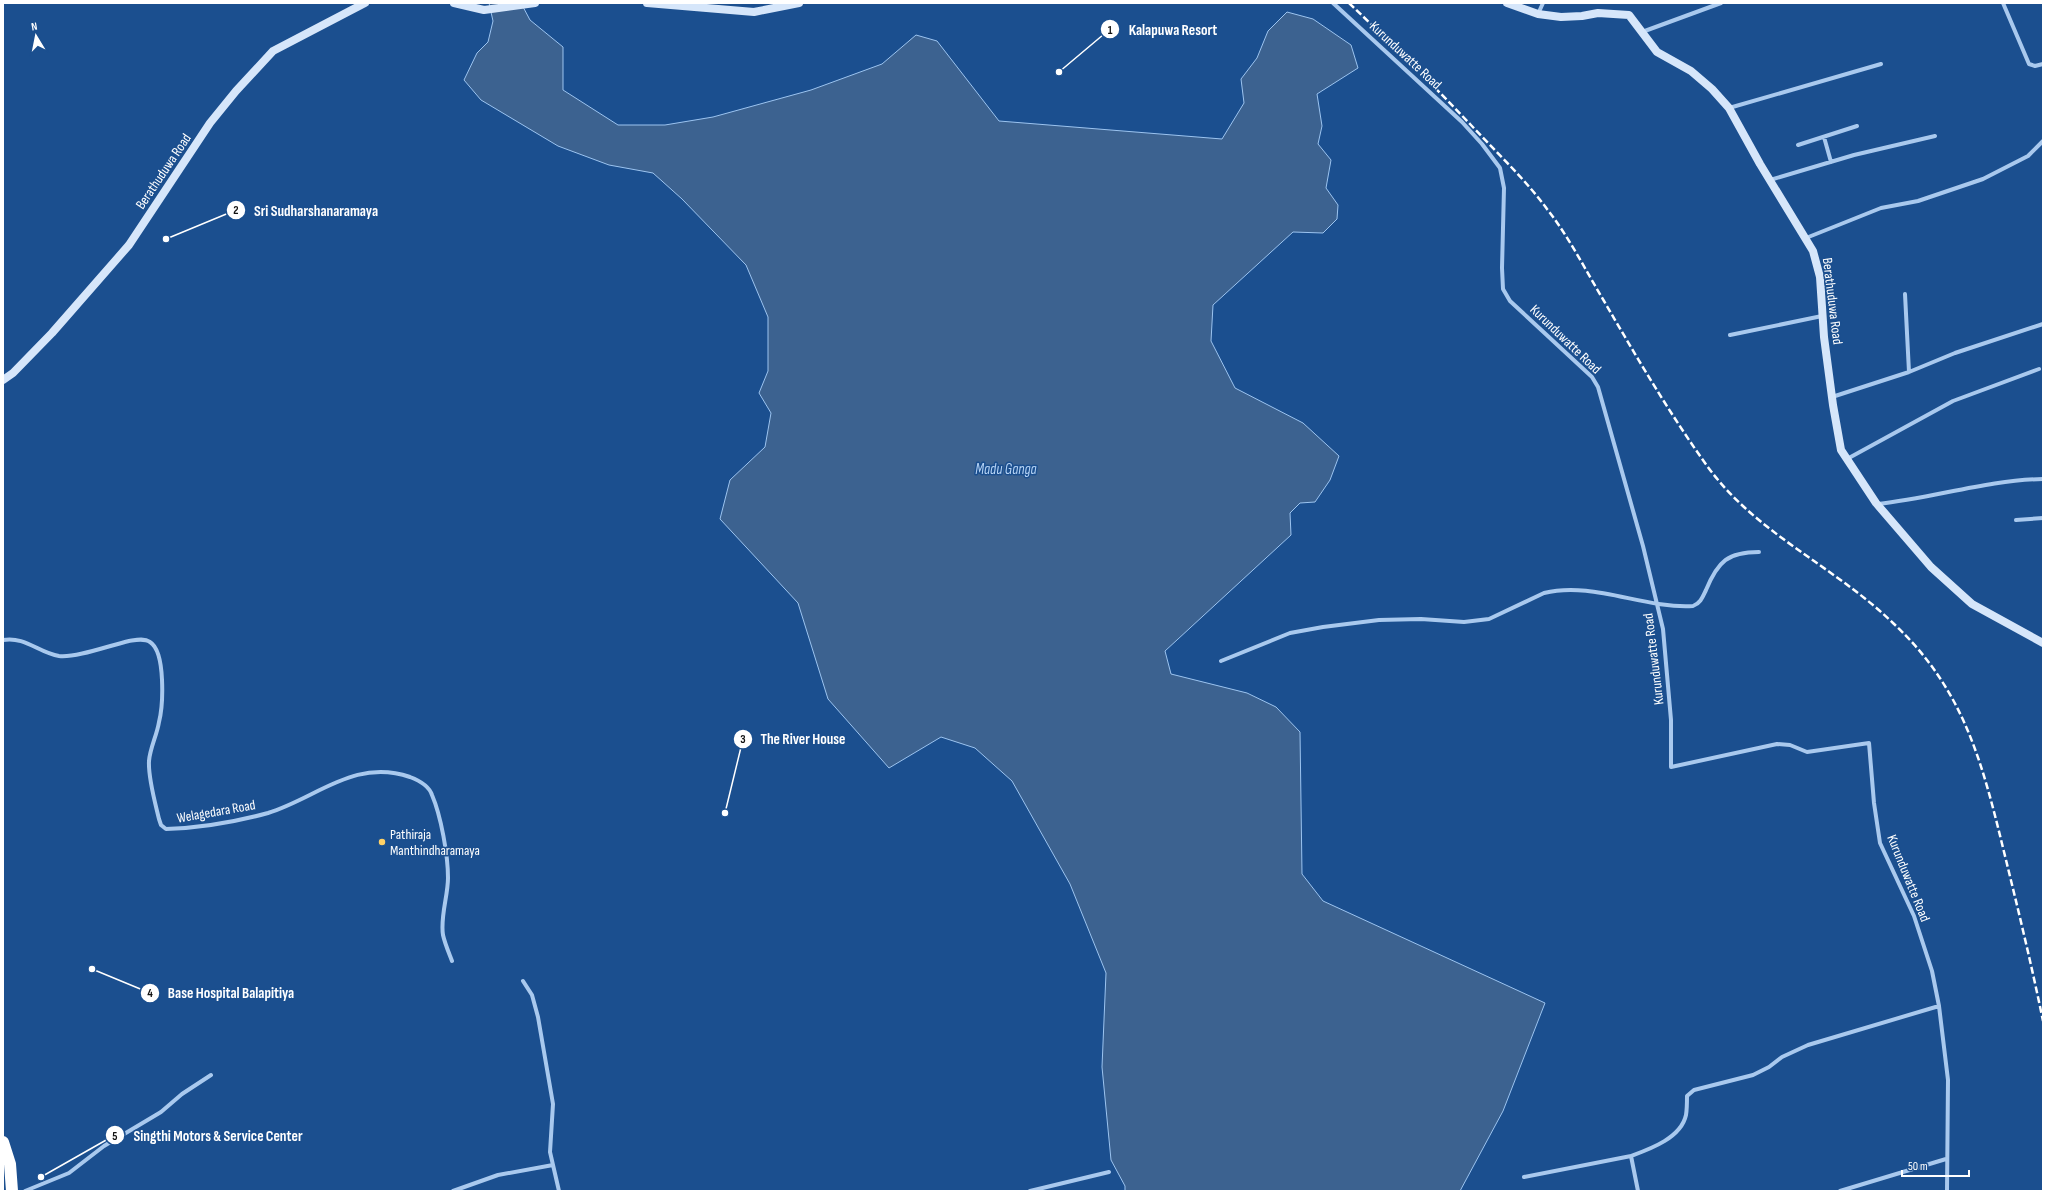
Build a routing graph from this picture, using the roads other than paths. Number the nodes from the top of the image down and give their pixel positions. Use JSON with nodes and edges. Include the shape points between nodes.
{"nodes":[{"id":1,"x":365,"y":3,"type":"edge"},
{"id":2,"x":454,"y":3,"type":"edge"},
{"id":3,"x":535,"y":3,"type":"edge"},
{"id":4,"x":647,"y":3,"type":"edge"},
{"id":5,"x":799,"y":3,"type":"edge"},
{"id":6,"x":1333,"y":3,"type":"edge"},
{"id":7,"x":1506,"y":3,"type":"edge"},
{"id":8,"x":1543,"y":3,"type":"edge"},
{"id":9,"x":1721,"y":3,"type":"edge"},
{"id":10,"x":2004,"y":3,"type":"edge"},
{"id":11,"x":1538,"y":14,"type":"junction"},
{"id":12,"x":1641,"y":32,"type":"junction"},
{"id":13,"x":1881,"y":64,"type":"dead end"},
{"id":14,"x":2043,"y":64,"type":"edge"},
{"id":15,"x":1729,"y":108,"type":"junction"},
{"id":16,"x":1857,"y":126,"type":"dead end"},
{"id":17,"x":1935,"y":136,"type":"dead end"},
{"id":18,"x":1824,"y":137,"type":"junction"},
{"id":19,"x":2043,"y":141,"type":"edge"},
{"id":20,"x":1798,"y":145,"type":"dead end"},
{"id":21,"x":1831,"y":162,"type":"junction"},
{"id":22,"x":1770,"y":180,"type":"junction"},
{"id":23,"x":1806,"y":238,"type":"junction"},
{"id":24,"x":1905,"y":294,"type":"dead end"},
{"id":25,"x":1823,"y":316,"type":"junction"},
{"id":26,"x":2043,"y":324,"type":"edge"},
{"id":27,"x":1730,"y":335,"type":"dead end"},
{"id":28,"x":2039,"y":369,"type":"dead end"},
{"id":29,"x":1909,"y":372,"type":"junction"},
{"id":30,"x":3,"y":380,"type":"edge"},
{"id":31,"x":1832,"y":397,"type":"junction"},
{"id":32,"x":1847,"y":459,"type":"junction"},
{"id":33,"x":2043,"y":479,"type":"edge"},
{"id":34,"x":1878,"y":504,"type":"junction"},
{"id":35,"x":2043,"y":518,"type":"edge"},
{"id":36,"x":2016,"y":520,"type":"dead end"},
{"id":37,"x":1759,"y":552,"type":"dead end"},
{"id":38,"x":1657,"y":604,"type":"junction"},
{"id":39,"x":3,"y":640,"type":"edge"},
{"id":40,"x":2043,"y":643,"type":"edge"},
{"id":41,"x":1221,"y":661,"type":"dead end"},
{"id":42,"x":452,"y":961,"type":"dead end"},
{"id":43,"x":523,"y":981,"type":"dead end"},
{"id":44,"x":1939,"y":1006,"type":"junction"},
{"id":45,"x":211,"y":1075,"type":"dead end"},
{"id":46,"x":3,"y":1142,"type":"edge"},
{"id":47,"x":1631,"y":1156,"type":"junction"},
{"id":48,"x":1946,"y":1159,"type":"junction"},
{"id":49,"x":553,"y":1165,"type":"junction"},
{"id":50,"x":1109,"y":1172,"type":"dead end"},
{"id":51,"x":1524,"y":1177,"type":"dead end"},
{"id":52,"x":12,"y":1191,"type":"edge"},
{"id":53,"x":25,"y":1191,"type":"edge"},
{"id":54,"x":453,"y":1191,"type":"edge"},
{"id":55,"x":559,"y":1191,"type":"edge"},
{"id":56,"x":1030,"y":1191,"type":"edge"},
{"id":57,"x":1638,"y":1191,"type":"edge"},
{"id":58,"x":1840,"y":1191,"type":"edge"},
{"id":59,"x":1947,"y":1191,"type":"edge"}],
"edges":[{"from":1,"to":30,"type":"street","name":"Berathuduwa Road","via":[[273,51],[210,123],[129,245],[52,333]]},
{"from":2,"to":3,"type":"street","via":[[484,10]]},
{"from":4,"to":5,"type":"street","via":[[754,12]]},
{"from":6,"to":38,"type":"street","name":"Kurunduwatte Road","via":[[1462,122],[1500,168],[1504,188],[1503,289],[1510,301],[1592,377],[1598,387]]},
{"from":7,"to":11,"type":"street","name":"Berathuduwa Road"},
{"from":8,"to":11,"type":"street"},
{"from":9,"to":12,"type":"street"},
{"from":10,"to":14,"type":"street","via":[[2029,64]]},
{"from":11,"to":12,"type":"street","name":"Berathuduwa Road","via":[[1561,17],[1598,12],[1629,15]]},
{"from":12,"to":15,"type":"street","name":"Berathuduwa Road","via":[[1657,52],[1691,71]]},
{"from":13,"to":15,"type":"street"},
{"from":15,"to":22,"type":"street","name":"Berathuduwa Road"},
{"from":16,"to":18,"type":"street"},
{"from":17,"to":21,"type":"street"},
{"from":18,"to":20,"type":"street"},
{"from":18,"to":21,"type":"street"},
{"from":19,"to":23,"type":"street","via":[[2028,156],[1983,179],[1918,201],[1881,208]]},
{"from":21,"to":22,"type":"street"},
{"from":22,"to":23,"type":"street","name":"Berathuduwa Road"},
{"from":23,"to":25,"type":"street","name":"Berathuduwa Road","via":[[1817,262]]},
{"from":24,"to":29,"type":"street"},
{"from":25,"to":27,"type":"street"},
{"from":25,"to":31,"type":"street","name":"Berathuduwa Road"},
{"from":26,"to":29,"type":"street","via":[[1955,353]]},
{"from":28,"to":32,"type":"street","via":[[1953,401]]},
{"from":29,"to":31,"type":"street"},
{"from":31,"to":32,"type":"street","name":"Berathuduwa Road","via":[[1842,450]]},
{"from":32,"to":34,"type":"street","name":"Berathuduwa Road"},
{"from":33,"to":34,"type":"street","via":[[1982,484]]},
{"from":34,"to":40,"type":"street","name":"Berathuduwa Road","via":[[1931,567],[1972,604]]},
{"from":35,"to":36,"type":"street"},
{"from":37,"to":38,"type":"street","via":[[1736,553],[1721,564],[1698,604],[1684,607]]},
{"from":38,"to":41,"type":"street","via":[[1574,590],[1553,590],[1489,619],[1464,622],[1379,620],[1310,629],[1290,633]]},
{"from":38,"to":44,"type":"street","name":"Kurunduwatte Road","via":[[1663,629],[1667,669],[1671,767],[1778,744],[1807,752],[1869,743],[1880,843],[1914,916],[1932,971]]},
{"from":39,"to":42,"type":"street","name":"Welagedara Road","via":[[16,640],[44,652],[67,657],[129,641],[152,643],[158,654],[162,690],[159,723],[149,761],[159,818],[161,825],[166,829],[214,824],[267,813],[297,802],[350,776],[366,772],[402,774],[418,780],[432,794],[440,822],[448,878],[443,934]]},
{"from":43,"to":49,"type":"street","via":[[532,995],[538,1017],[553,1104],[550,1140]]},
{"from":44,"to":47,"type":"street","via":[[1808,1045],[1753,1075],[1694,1090],[1687,1096],[1686,1115],[1680,1128],[1666,1140]]},
{"from":44,"to":48,"type":"street","name":"Kurunduwatte Road","via":[[1948,1080]]},
{"from":45,"to":53,"type":"street","via":[[186,1091],[161,1112],[104,1146],[69,1173]]},
{"from":46,"to":52,"type":"highway","via":[[10,1164]]},
{"from":47,"to":51,"type":"street"},
{"from":47,"to":57,"type":"street"},
{"from":48,"to":58,"type":"street"},
{"from":48,"to":59,"type":"street","name":"Kurunduwatte Road"},
{"from":49,"to":54,"type":"street","via":[[498,1175]]},
{"from":49,"to":55,"type":"street"},
{"from":50,"to":56,"type":"street"}]}
